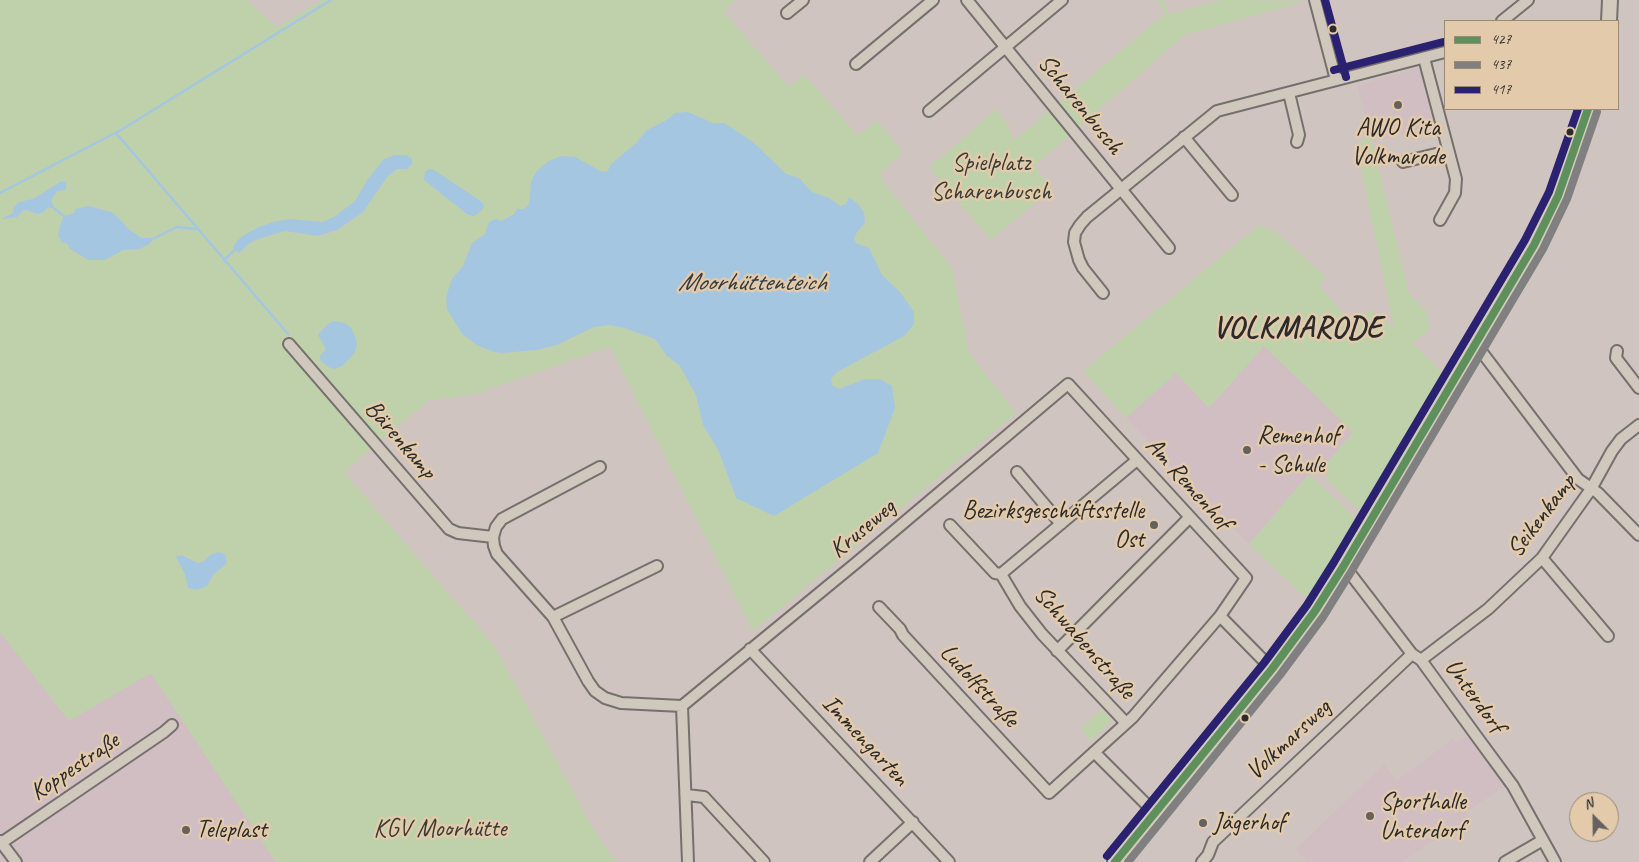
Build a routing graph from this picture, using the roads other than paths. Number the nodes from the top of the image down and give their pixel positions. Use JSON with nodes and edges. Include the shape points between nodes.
{"nodes":[{"id":1,"x":803,"y":0,"type":"edge"},
{"id":2,"x":933,"y":0,"type":"edge"},
{"id":3,"x":967,"y":0,"type":"edge"},
{"id":4,"x":1062,"y":0,"type":"edge"},
{"id":5,"x":1315,"y":0,"type":"edge"},
{"id":6,"x":1528,"y":0,"type":"edge"},
{"id":7,"x":1610,"y":0,"type":"edge"},
{"id":8,"x":787,"y":13,"type":"dead end"},
{"id":9,"x":1503,"y":20,"type":"edge"},
{"id":10,"x":1609,"y":20,"type":"edge"},
{"id":11,"x":1005,"y":47,"type":"junction"},
{"id":12,"x":1444,"y":52,"type":"edge"},
{"id":13,"x":1424,"y":58,"type":"junction"},
{"id":14,"x":856,"y":64,"type":"dead end"},
{"id":15,"x":1336,"y":80,"type":"junction"},
{"id":16,"x":1289,"y":93,"type":"junction"},
{"id":17,"x":1588,"y":110,"type":"edge"},
{"id":18,"x":929,"y":111,"type":"dead end"},
{"id":19,"x":1184,"y":137,"type":"junction"},
{"id":20,"x":1297,"y":142,"type":"dead end"},
{"id":21,"x":1448,"y":151,"type":"junction"},
{"id":22,"x":1403,"y":162,"type":"dead end"},
{"id":23,"x":1120,"y":189,"type":"junction"},
{"id":24,"x":1232,"y":195,"type":"dead end"},
{"id":25,"x":1440,"y":220,"type":"dead end"},
{"id":26,"x":1169,"y":248,"type":"dead end"},
{"id":27,"x":1103,"y":293,"type":"dead end"},
{"id":28,"x":289,"y":344,"type":"dead end"},
{"id":29,"x":1474,"y":347,"type":"junction"},
{"id":30,"x":1617,"y":350,"type":"dead end"},
{"id":31,"x":1068,"y":384,"type":"joint"},
{"id":32,"x":1639,"y":388,"type":"edge"},
{"id":33,"x":1639,"y":425,"type":"edge"},
{"id":34,"x":1137,"y":460,"type":"junction"},
{"id":35,"x":600,"y":467,"type":"dead end"},
{"id":36,"x":1017,"y":472,"type":"dead end"},
{"id":37,"x":1591,"y":489,"type":"junction"},
{"id":38,"x":1188,"y":518,"type":"junction"},
{"id":39,"x":1061,"y":524,"type":"junction"},
{"id":40,"x":950,"y":525,"type":"dead end"},
{"id":41,"x":1639,"y":536,"type":"edge"},
{"id":42,"x":493,"y":537,"type":"junction"},
{"id":43,"x":1542,"y":558,"type":"junction"},
{"id":44,"x":657,"y":566,"type":"dead end"},
{"id":45,"x":1343,"y":567,"type":"junction"},
{"id":46,"x":1001,"y":574,"type":"junction"},
{"id":47,"x":879,"y":607,"type":"dead end"},
{"id":48,"x":1220,"y":616,"type":"junction"},
{"id":49,"x":554,"y":617,"type":"junction"},
{"id":50,"x":1608,"y":636,"type":"dead end"},
{"id":51,"x":750,"y":649,"type":"junction"},
{"id":52,"x":1057,"y":651,"type":"junction"},
{"id":53,"x":1416,"y":657,"type":"junction"},
{"id":54,"x":1272,"y":669,"type":"junction"},
{"id":55,"x":682,"y":706,"type":"junction"},
{"id":56,"x":1126,"y":723,"type":"junction"},
{"id":57,"x":172,"y":725,"type":"dead end"},
{"id":58,"x":1094,"y":752,"type":"junction"},
{"id":59,"x":687,"y":795,"type":"junction"},
{"id":60,"x":1156,"y":812,"type":"junction"},
{"id":61,"x":913,"y":822,"type":"junction"},
{"id":62,"x":1543,"y":840,"type":"junction"},
{"id":63,"x":1,"y":842,"type":"edge"},
{"id":64,"x":1208,"y":860,"type":"edge"},
{"id":65,"x":16,"y":862,"type":"edge"},
{"id":66,"x":688,"y":862,"type":"edge"},
{"id":67,"x":764,"y":862,"type":"edge"},
{"id":68,"x":870,"y":862,"type":"edge"},
{"id":69,"x":949,"y":862,"type":"edge"},
{"id":70,"x":1114,"y":862,"type":"edge"},
{"id":71,"x":1505,"y":862,"type":"edge"},
{"id":72,"x":1555,"y":862,"type":"edge"}],
"edges":[{"from":1,"to":8,"type":"street"},
{"from":2,"to":14,"type":"street"},
{"from":3,"to":11,"type":"street","name":"Scharenbusch"},
{"from":4,"to":11,"type":"street"},
{"from":5,"to":15,"type":"street"},
{"from":6,"to":9,"type":"street"},
{"from":7,"to":10,"type":"main road"},
{"from":11,"to":18,"type":"street","name":"Scharenbusch"},
{"from":11,"to":23,"type":"street","name":"Scharenbusch"},
{"from":12,"to":13,"type":"street"},
{"from":13,"to":15,"type":"street"},
{"from":13,"to":21,"type":"street"},
{"from":15,"to":16,"type":"street"},
{"from":16,"to":19,"type":"street","via":[[1217,111]]},
{"from":16,"to":20,"type":"street","via":[[1299,135]]},
{"from":17,"to":29,"type":"main road","via":[[1546,223]]},
{"from":19,"to":23,"type":"street"},
{"from":19,"to":24,"type":"street"},
{"from":21,"to":22,"type":"street"},
{"from":21,"to":25,"type":"street","via":[[1456,190]]},
{"from":23,"to":26,"type":"street","name":"Scharenbusch"},
{"from":23,"to":27,"type":"street","via":[[1087,217],[1075,233],[1079,260]]},
{"from":28,"to":42,"type":"street","name":"Bärenkamp","via":[[448,529]]},
{"from":29,"to":37,"type":"street","via":[[1481,351],[1578,479]]},
{"from":29,"to":45,"type":"main road"},
{"from":30,"to":32,"type":"street","via":[[1616,358]]},
{"from":31,"to":34,"type":"street","name":"Am Remenhof"},
{"from":31,"to":51,"type":"street","name":"Kruseweg"},
{"from":33,"to":37,"type":"street","name":"Seikenkamp","via":[[1612,451]]},
{"from":34,"to":38,"type":"street","name":"Am Remenhof"},
{"from":34,"to":39,"type":"street"},
{"from":35,"to":42,"type":"street","via":[[502,519]]},
{"from":36,"to":39,"type":"street"},
{"from":37,"to":41,"type":"street"},
{"from":37,"to":43,"type":"street","name":"Seikenkamp"},
{"from":38,"to":48,"type":"street","name":"Am Remenhof","via":[[1246,578]]},
{"from":38,"to":52,"type":"street"},
{"from":39,"to":46,"type":"street"},
{"from":40,"to":46,"type":"street","name":"Schwabenstraße","via":[[995,573]]},
{"from":42,"to":49,"type":"street","via":[[498,554]]},
{"from":43,"to":50,"type":"street"},
{"from":43,"to":53,"type":"street","name":"Seikenkamp","via":[[1488,609]]},
{"from":44,"to":49,"type":"street"},
{"from":45,"to":53,"type":"street","name":"Unterdorf"},
{"from":45,"to":54,"type":"main road"},
{"from":46,"to":52,"type":"street","name":"Schwabenstraße","via":[[1020,606]]},
{"from":47,"to":58,"type":"street","name":"Ludolfstraße","via":[[1049,793]]},
{"from":48,"to":54,"type":"street"},
{"from":48,"to":56,"type":"street"},
{"from":49,"to":55,"type":"street","via":[[588,681],[605,698],[620,703]]},
{"from":51,"to":55,"type":"street","name":"Kruseweg"},
{"from":51,"to":61,"type":"street","name":"Immengarten"},
{"from":52,"to":56,"type":"street","name":"Schwabenstraße"},
{"from":53,"to":62,"type":"street","name":"Unterdorf","via":[[1513,786]]},
{"from":53,"to":64,"type":"street","name":"Volkmarsweg","via":[[1213,842]]},
{"from":54,"to":60,"type":"main road"},
{"from":55,"to":59,"type":"street"},
{"from":56,"to":58,"type":"street"},
{"from":57,"to":63,"type":"street","name":"Koppestraße"},
{"from":58,"to":60,"type":"street"},
{"from":59,"to":66,"type":"street"},
{"from":59,"to":67,"type":"street","via":[[704,797]]},
{"from":60,"to":70,"type":"main road"},
{"from":61,"to":68,"type":"street"},
{"from":61,"to":69,"type":"street","name":"Immengarten"},
{"from":62,"to":71,"type":"street"},
{"from":62,"to":72,"type":"street","name":"Unterdorf"},
{"from":63,"to":65,"type":"street"}]}
